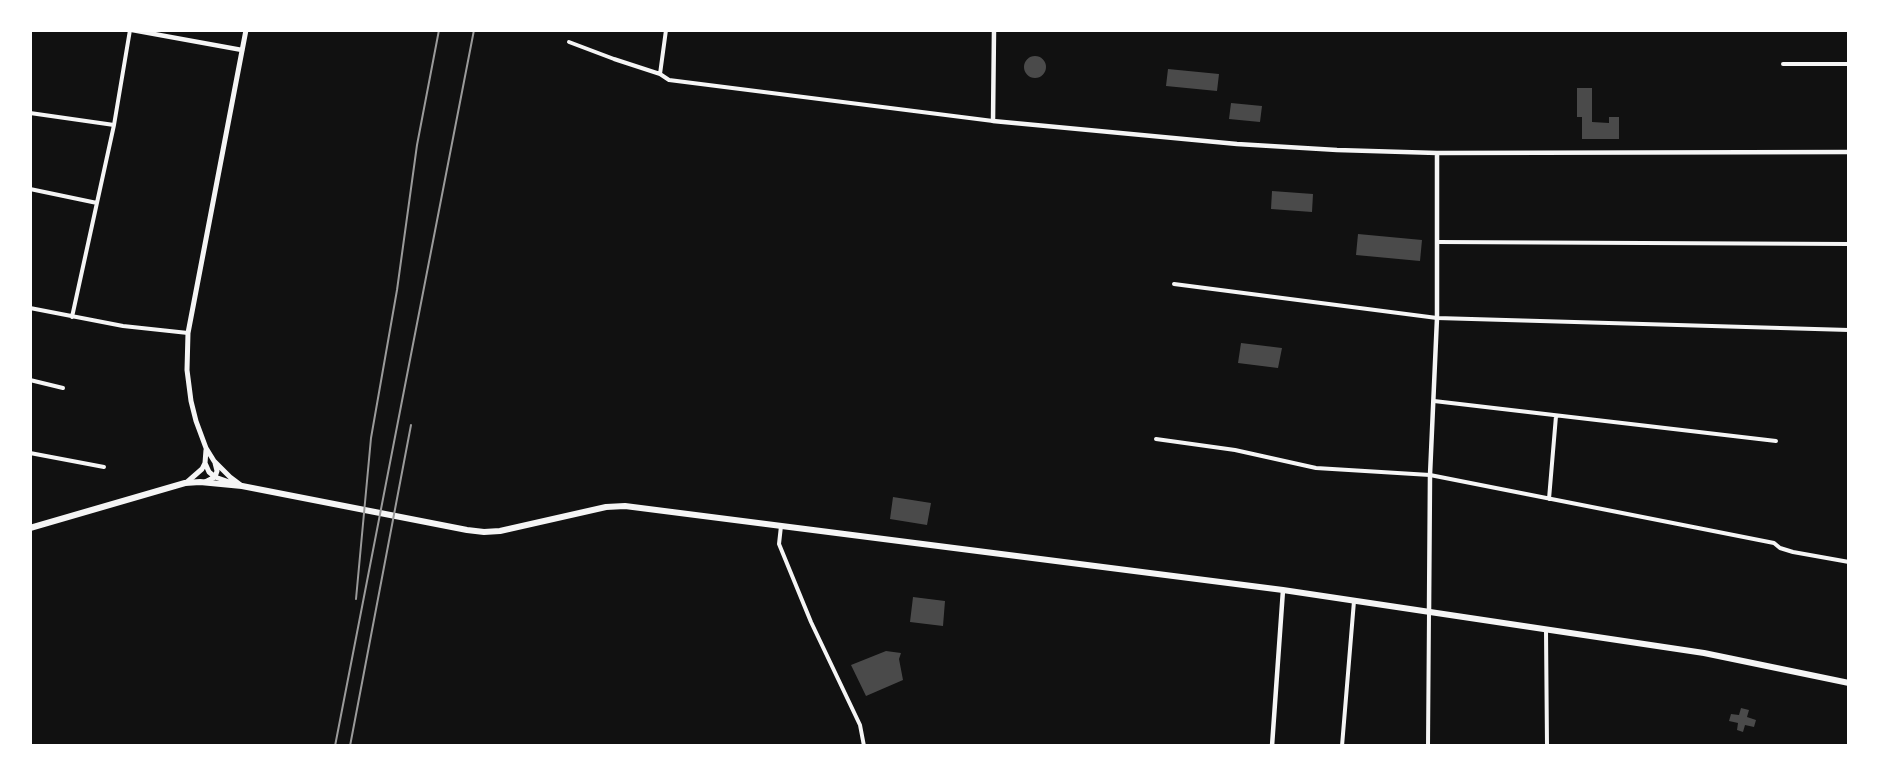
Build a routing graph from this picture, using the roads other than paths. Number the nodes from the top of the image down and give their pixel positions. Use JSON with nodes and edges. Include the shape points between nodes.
{"nodes":[{"id":1,"x":131,"y":30,"type":"edge"},
{"id":2,"x":246,"y":30,"type":"edge"},
{"id":3,"x":666,"y":30,"type":"edge"},
{"id":4,"x":994,"y":30,"type":"edge"},
{"id":5,"x":569,"y":42,"type":"dead end"},
{"id":6,"x":242,"y":50,"type":"junction"},
{"id":7,"x":1783,"y":64,"type":"dead end"},
{"id":8,"x":1849,"y":64,"type":"edge"},
{"id":9,"x":660,"y":74,"type":"junction"},
{"id":10,"x":30,"y":113,"type":"edge"},
{"id":11,"x":993,"y":121,"type":"junction"},
{"id":12,"x":114,"y":125,"type":"junction"},
{"id":13,"x":1849,"y":152,"type":"edge"},
{"id":14,"x":1437,"y":153,"type":"junction"},
{"id":15,"x":30,"y":189,"type":"edge"},
{"id":16,"x":97,"y":203,"type":"junction"},
{"id":17,"x":1438,"y":242,"type":"junction"},
{"id":18,"x":1849,"y":244,"type":"edge"},
{"id":19,"x":1174,"y":284,"type":"dead end"},
{"id":20,"x":30,"y":308,"type":"edge"},
{"id":21,"x":72,"y":317,"type":"junction"},
{"id":22,"x":1437,"y":318,"type":"junction"},
{"id":23,"x":1849,"y":330,"type":"edge"},
{"id":24,"x":188,"y":333,"type":"junction"},
{"id":25,"x":30,"y":380,"type":"edge"},
{"id":26,"x":63,"y":388,"type":"dead end"},
{"id":27,"x":1434,"y":402,"type":"junction"},
{"id":28,"x":1556,"y":415,"type":"junction"},
{"id":29,"x":1156,"y":439,"type":"dead end"},
{"id":30,"x":1776,"y":441,"type":"dead end"},
{"id":31,"x":206,"y":448,"type":"junction"},
{"id":32,"x":30,"y":453,"type":"edge"},
{"id":33,"x":214,"y":461,"type":"junction"},
{"id":34,"x":205,"y":463,"type":"junction"},
{"id":35,"x":104,"y":467,"type":"dead end"},
{"id":36,"x":1430,"y":475,"type":"junction"},
{"id":37,"x":215,"y":477,"type":"junction"},
{"id":38,"x":205,"y":482,"type":"junction"},
{"id":39,"x":185,"y":483,"type":"junction"},
{"id":40,"x":243,"y":486,"type":"junction"},
{"id":41,"x":1549,"y":499,"type":"junction"},
{"id":42,"x":781,"y":526,"type":"junction"},
{"id":43,"x":30,"y":528,"type":"edge"},
{"id":44,"x":1849,"y":562,"type":"edge"},
{"id":45,"x":1283,"y":590,"type":"junction"},
{"id":46,"x":1354,"y":601,"type":"junction"},
{"id":47,"x":1429,"y":612,"type":"junction"},
{"id":48,"x":1546,"y":629,"type":"junction"},
{"id":49,"x":1849,"y":683,"type":"edge"},
{"id":50,"x":864,"y":746,"type":"edge"},
{"id":51,"x":1272,"y":746,"type":"edge"},
{"id":52,"x":1342,"y":746,"type":"edge"},
{"id":53,"x":1428,"y":746,"type":"edge"},
{"id":54,"x":1547,"y":746,"type":"edge"}],
"edges":[{"from":1,"to":6,"type":"street"},
{"from":1,"to":12,"type":"street"},
{"from":2,"to":6,"type":"main road"},
{"from":3,"to":9,"type":"street"},
{"from":4,"to":11,"type":"street"},
{"from":5,"to":9,"type":"street"},
{"from":6,"to":24,"type":"main road"},
{"from":7,"to":8,"type":"street"},
{"from":9,"to":11,"type":"street","via":[[669,80]]},
{"from":10,"to":12,"type":"street"},
{"from":11,"to":14,"type":"street","via":[[1238,144]]},
{"from":12,"to":16,"type":"street"},
{"from":13,"to":14,"type":"street"},
{"from":14,"to":17,"type":"street"},
{"from":15,"to":16,"type":"street"},
{"from":16,"to":21,"type":"street"},
{"from":17,"to":18,"type":"street"},
{"from":17,"to":22,"type":"street"},
{"from":19,"to":22,"type":"street"},
{"from":20,"to":21,"type":"street"},
{"from":21,"to":24,"type":"street"},
{"from":22,"to":23,"type":"street"},
{"from":22,"to":27,"type":"street"},
{"from":24,"to":31,"type":"main road","via":[[191,401]]},
{"from":25,"to":26,"type":"street"},
{"from":27,"to":28,"type":"street"},
{"from":27,"to":36,"type":"street"},
{"from":28,"to":30,"type":"street"},
{"from":28,"to":41,"type":"street"},
{"from":29,"to":36,"type":"street","via":[[1235,450],[1316,468]]},
{"from":31,"to":33,"type":"main road"},
{"from":31,"to":34,"type":"main road"},
{"from":32,"to":35,"type":"street"},
{"from":33,"to":37,"type":"main road"},
{"from":33,"to":40,"type":"main road"},
{"from":34,"to":37,"type":"main road"},
{"from":34,"to":39,"type":"main road"},
{"from":36,"to":41,"type":"street"},
{"from":36,"to":47,"type":"street"},
{"from":37,"to":38,"type":"main road"},
{"from":37,"to":40,"type":"main road"},
{"from":38,"to":39,"type":"main road"},
{"from":38,"to":40,"type":"main road"},
{"from":39,"to":43,"type":"main road"},
{"from":40,"to":42,"type":"main road","via":[[467,530],[500,531],[625,506]]},
{"from":41,"to":44,"type":"street","via":[[1774,543],[1793,552]]},
{"from":42,"to":45,"type":"main road"},
{"from":42,"to":50,"type":"street","via":[[779,544],[860,725]]},
{"from":45,"to":46,"type":"main road"},
{"from":45,"to":51,"type":"street"},
{"from":46,"to":47,"type":"main road"},
{"from":46,"to":52,"type":"street"},
{"from":47,"to":48,"type":"main road"},
{"from":47,"to":53,"type":"street"},
{"from":48,"to":49,"type":"main road","via":[[1704,653]]},
{"from":48,"to":54,"type":"street"}]}
